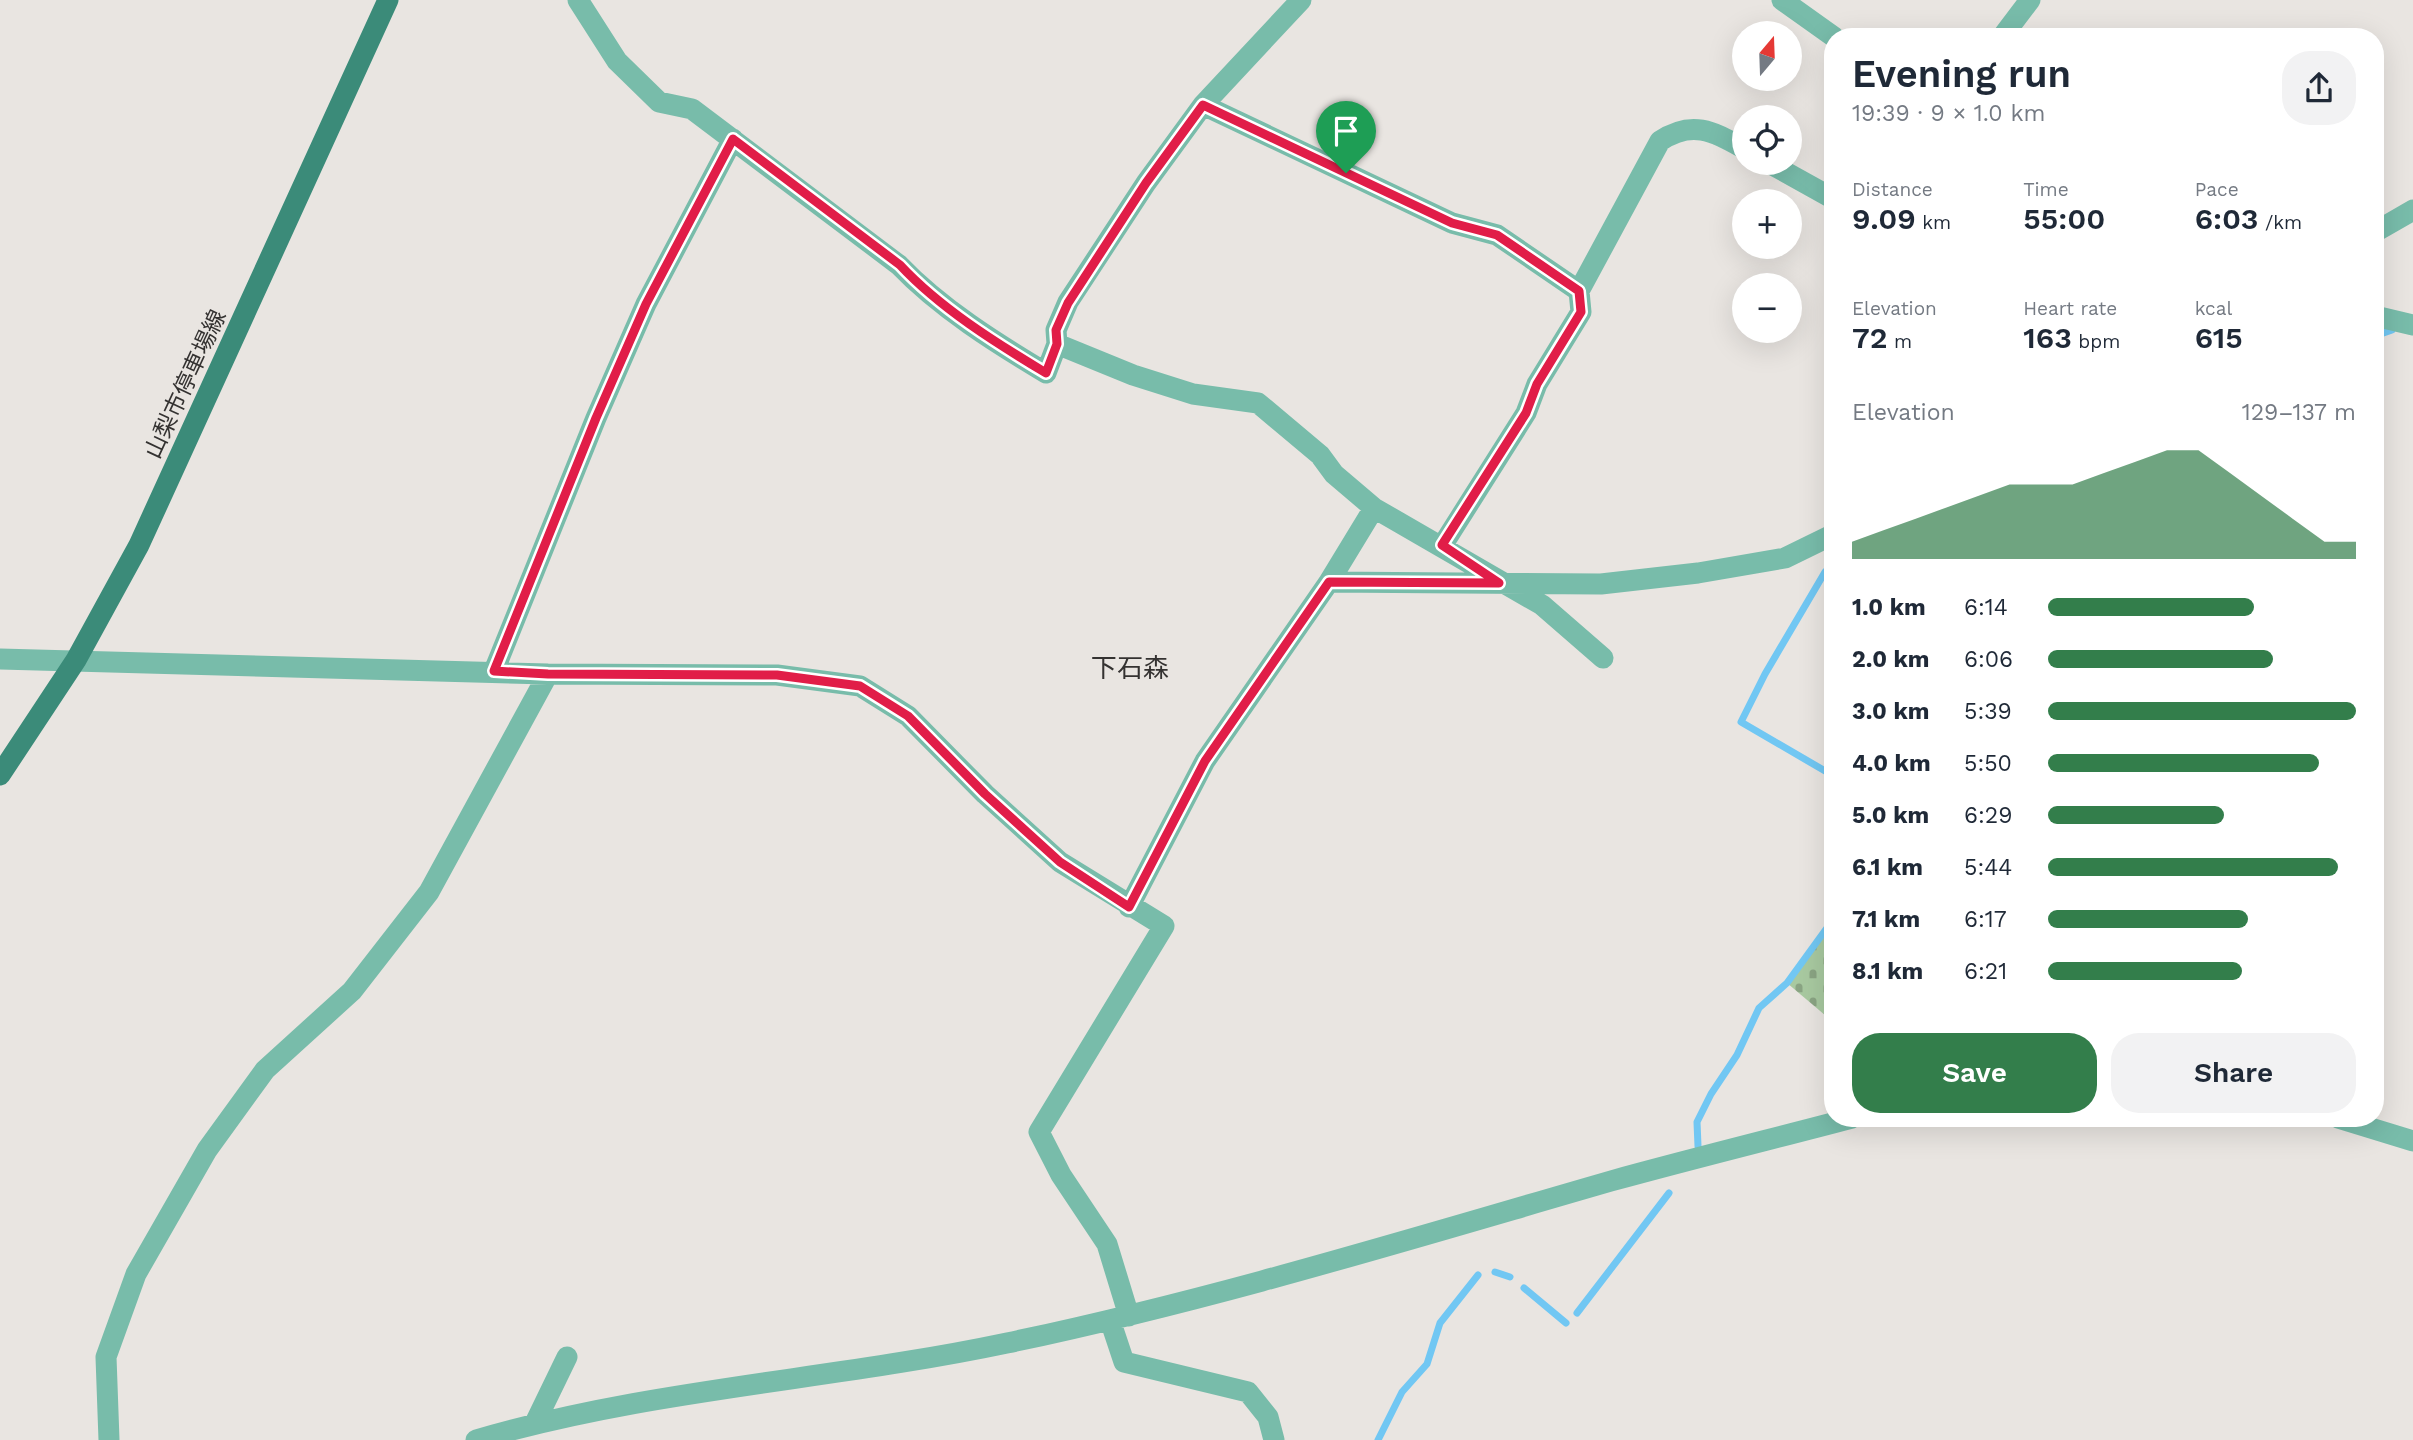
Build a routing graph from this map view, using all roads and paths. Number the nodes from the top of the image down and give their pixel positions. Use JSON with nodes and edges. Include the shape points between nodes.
{"nodes":[{"id":1,"x":388,"y":0,"type":"edge"},
{"id":2,"x":578,"y":0,"type":"edge"},
{"id":3,"x":1301,"y":0,"type":"edge"},
{"id":4,"x":1782,"y":0,"type":"edge"},
{"id":5,"x":2030,"y":0,"type":"edge"},
{"id":6,"x":2009,"y":28,"type":"edge"},
{"id":7,"x":1824,"y":30,"type":"edge"},
{"id":8,"x":1203,"y":105,"type":"junction"},
{"id":9,"x":733,"y":139,"type":"junction"},
{"id":10,"x":1732,"y":142,"type":"edge"},
{"id":11,"x":1791,"y":175,"type":"edge"},
{"id":12,"x":1824,"y":194,"type":"edge"},
{"id":13,"x":2413,"y":210,"type":"edge"},
{"id":14,"x":2384,"y":227,"type":"edge"},
{"id":15,"x":1579,"y":291,"type":"junction"},
{"id":16,"x":2384,"y":318,"type":"edge"},
{"id":17,"x":2413,"y":325,"type":"edge"},
{"id":18,"x":1057,"y":344,"type":"junction"},
{"id":19,"x":1374,"y":508,"type":"junction"},
{"id":20,"x":1824,"y":538,"type":"edge"},
{"id":21,"x":1442,"y":545,"type":"junction"},
{"id":22,"x":1329,"y":582,"type":"junction"},
{"id":23,"x":1499,"y":583,"type":"junction"},
{"id":24,"x":1603,"y":658,"type":"dead end"},
{"id":25,"x":0,"y":659,"type":"edge"},
{"id":26,"x":76,"y":660,"type":"junction"},
{"id":27,"x":494,"y":671,"type":"junction"},
{"id":28,"x":548,"y":674,"type":"junction"},
{"id":29,"x":0,"y":775,"type":"edge"},
{"id":30,"x":1129,"y":907,"type":"junction"},
{"id":31,"x":1824,"y":1125,"type":"edge"},
{"id":32,"x":2367,"y":1127,"type":"edge"},
{"id":33,"x":2413,"y":1141,"type":"edge"},
{"id":34,"x":1119,"y":1318,"type":"junction"},
{"id":35,"x":567,"y":1357,"type":"dead end"},
{"id":36,"x":535,"y":1423,"type":"junction"},
{"id":37,"x":511,"y":1434,"type":"edge"},
{"id":38,"x":109,"y":1440,"type":"edge"},
{"id":39,"x":476,"y":1440,"type":"edge"},
{"id":40,"x":1274,"y":1440,"type":"edge"}],
"edges":[{"from":1,"to":26,"type":"main road","name":"山梨市停車場線","via":[[139,545]]},
{"from":2,"to":9,"type":"street","via":[[617,61],[659,102],[692,109]]},
{"from":3,"to":8,"type":"street"},
{"from":4,"to":7,"type":"street"},
{"from":5,"to":6,"type":"street"},
{"from":8,"to":15,"type":"street","via":[[1452,223],[1497,235]]},
{"from":8,"to":18,"type":"street","via":[[1068,303],[1056,330]]},
{"from":9,"to":18,"type":"street","via":[[1009,351],[1046,373]]},
{"from":9,"to":27,"type":"street","via":[[646,304]]},
{"from":10,"to":15,"type":"street","via":[[1708,129],[1672,132],[1660,141]]},
{"from":11,"to":12,"type":"street"},
{"from":13,"to":14,"type":"street"},
{"from":15,"to":21,"type":"street","via":[[1581,312],[1537,384],[1526,413]]},
{"from":16,"to":17,"type":"street"},
{"from":18,"to":19,"type":"street","via":[[1193,394],[1258,403]]},
{"from":19,"to":21,"type":"street"},
{"from":19,"to":22,"type":"street"},
{"from":20,"to":23,"type":"street","via":[[1785,558],[1698,573],[1601,584]]},
{"from":21,"to":23,"type":"street"},
{"from":22,"to":23,"type":"street"},
{"from":22,"to":30,"type":"street","via":[[1205,761]]},
{"from":23,"to":24,"type":"street","via":[[1542,605]]},
{"from":25,"to":26,"type":"street"},
{"from":26,"to":27,"type":"street"},
{"from":26,"to":29,"type":"main road","name":"山梨市停車場線"},
{"from":27,"to":28,"type":"street"},
{"from":28,"to":30,"type":"street","via":[[777,675],[860,686],[908,716],[1060,862]]},
{"from":28,"to":38,"type":"street","via":[[429,891],[352,991],[265,1070],[207,1150],[142,1263],[106,1357]]},
{"from":30,"to":34,"type":"street","via":[[1164,926],[1038,1132],[1060,1175],[1107,1244]]},
{"from":31,"to":34,"type":"street"},
{"from":32,"to":33,"type":"street"},
{"from":34,"to":36,"type":"street","via":[[881,1367]]},
{"from":34,"to":40,"type":"street","via":[[1124,1362],[1248,1392],[1268,1417]]},
{"from":35,"to":36,"type":"street"},
{"from":36,"to":37,"type":"street"},
{"from":37,"to":39,"type":"street"}]}
